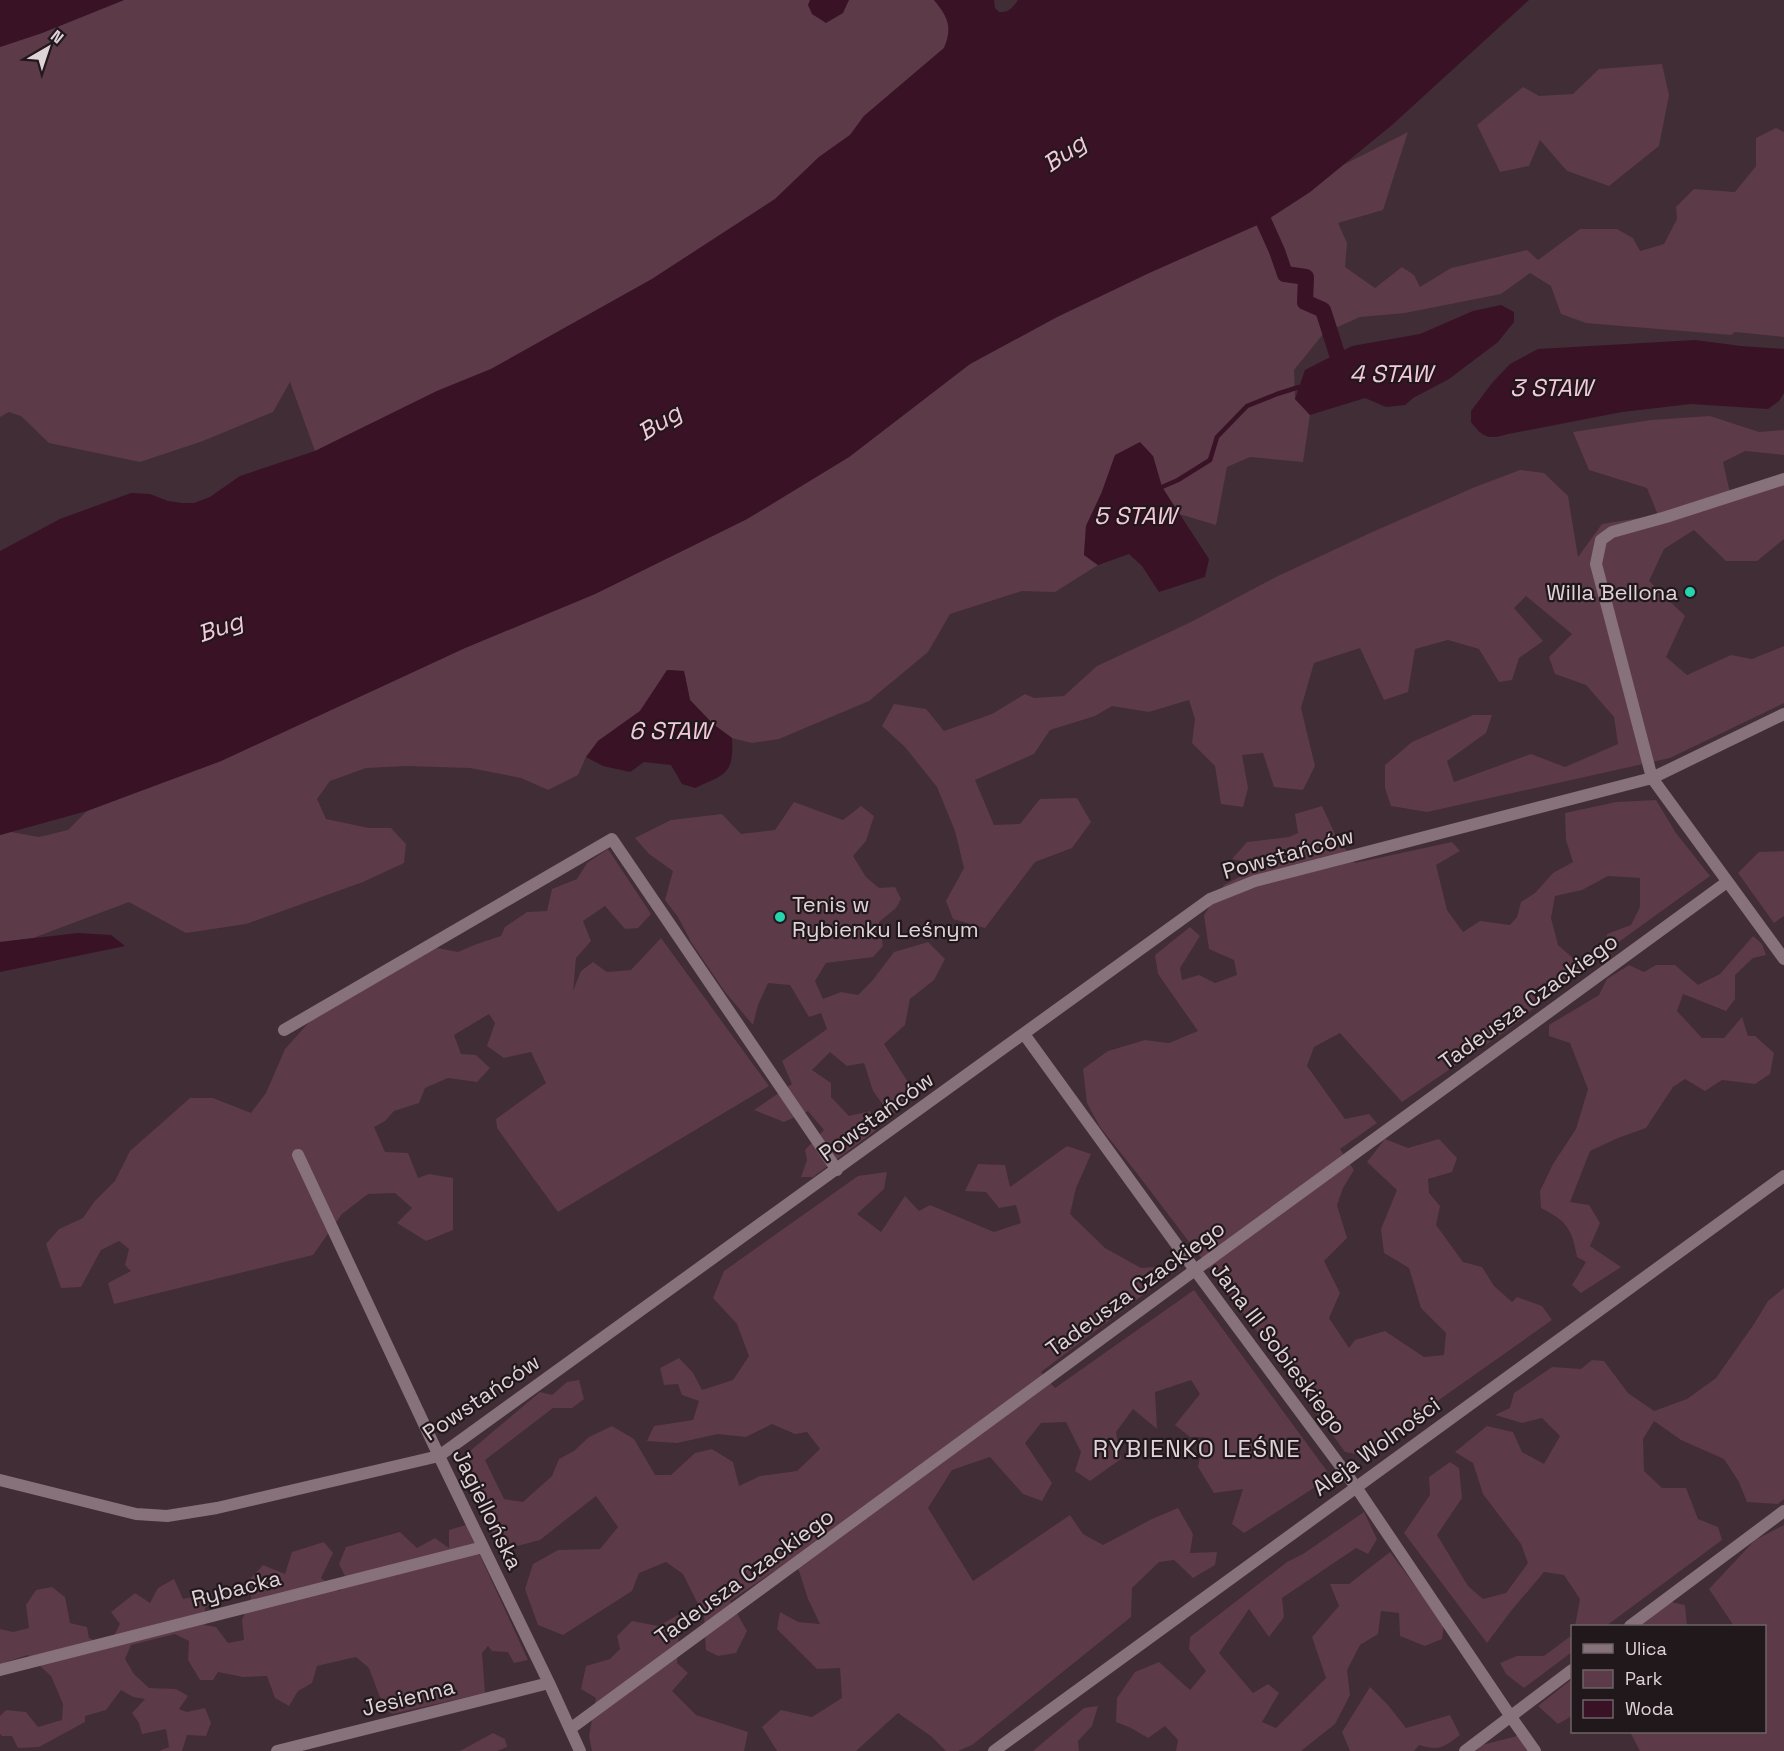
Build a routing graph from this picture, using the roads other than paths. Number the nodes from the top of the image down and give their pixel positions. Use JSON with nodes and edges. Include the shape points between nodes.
{"nodes":[{"id":1,"x":1784,"y":478,"type":"edge"},
{"id":2,"x":1784,"y":714,"type":"edge"},
{"id":3,"x":1652,"y":778,"type":"junction"},
{"id":4,"x":1727,"y":882,"type":"junction"},
{"id":5,"x":1784,"y":959,"type":"edge"},
{"id":6,"x":284,"y":1030,"type":"dead end"},
{"id":7,"x":1024,"y":1034,"type":"junction"},
{"id":8,"x":298,"y":1155,"type":"dead end"},
{"id":9,"x":837,"y":1170,"type":"junction"},
{"id":10,"x":1784,"y":1176,"type":"edge"},
{"id":11,"x":1195,"y":1270,"type":"junction"},
{"id":12,"x":439,"y":1456,"type":"junction"},
{"id":13,"x":0,"y":1479,"type":"edge"},
{"id":14,"x":1356,"y":1487,"type":"junction"},
{"id":15,"x":1784,"y":1511,"type":"edge"},
{"id":16,"x":483,"y":1546,"type":"junction"},
{"id":17,"x":1631,"y":1625,"type":"edge"},
{"id":18,"x":0,"y":1670,"type":"edge"},
{"id":19,"x":1571,"y":1671,"type":"edge"},
{"id":20,"x":549,"y":1683,"type":"junction"},
{"id":21,"x":1510,"y":1717,"type":"junction"},
{"id":22,"x":570,"y":1729,"type":"junction"},
{"id":23,"x":277,"y":1751,"type":"edge"},
{"id":24,"x":580,"y":1751,"type":"edge"},
{"id":25,"x":994,"y":1751,"type":"edge"},
{"id":26,"x":1465,"y":1751,"type":"edge"},
{"id":27,"x":1535,"y":1751,"type":"edge"}],
"edges":[{"from":1,"to":3,"type":"street","via":[[1612,532],[1601,540],[1596,564]]},
{"from":2,"to":3,"type":"street","name":"Powstańców"},
{"from":3,"to":4,"type":"street"},
{"from":3,"to":7,"type":"street","name":"Powstańców","via":[[1255,881],[1210,899]]},
{"from":4,"to":5,"type":"street"},
{"from":4,"to":11,"type":"street","name":"Tadeusza Czackiego"},
{"from":6,"to":9,"type":"street","via":[[612,839]]},
{"from":7,"to":9,"type":"street","name":"Powstańców"},
{"from":7,"to":11,"type":"street","name":"Jana III Sobieskiego"},
{"from":8,"to":12,"type":"street","name":"Jagiellońska"},
{"from":9,"to":12,"type":"street","name":"Powstańców"},
{"from":10,"to":14,"type":"street","name":"Aleja Wolności"},
{"from":11,"to":14,"type":"street","name":"Jana III Sobieskiego"},
{"from":11,"to":22,"type":"street","name":"Tadeusza Czackiego"},
{"from":12,"to":13,"type":"street","name":"Powstańców","via":[[167,1516],[136,1514]]},
{"from":12,"to":16,"type":"street","name":"Jagiellońska"},
{"from":14,"to":21,"type":"street","name":"Jana III Sobieskiego"},
{"from":14,"to":25,"type":"street","name":"Aleja Wolności"},
{"from":15,"to":17,"type":"street"},
{"from":16,"to":18,"type":"street","name":"Rybacka"},
{"from":16,"to":20,"type":"street","name":"Jagiellońska"},
{"from":19,"to":21,"type":"street"},
{"from":20,"to":22,"type":"street","name":"Jagiellońska"},
{"from":20,"to":23,"type":"street","name":"Jesienna"},
{"from":21,"to":26,"type":"street"},
{"from":21,"to":27,"type":"street","name":"Jana III Sobieskiego"},
{"from":22,"to":24,"type":"street","name":"Jagiellońska"}]}
